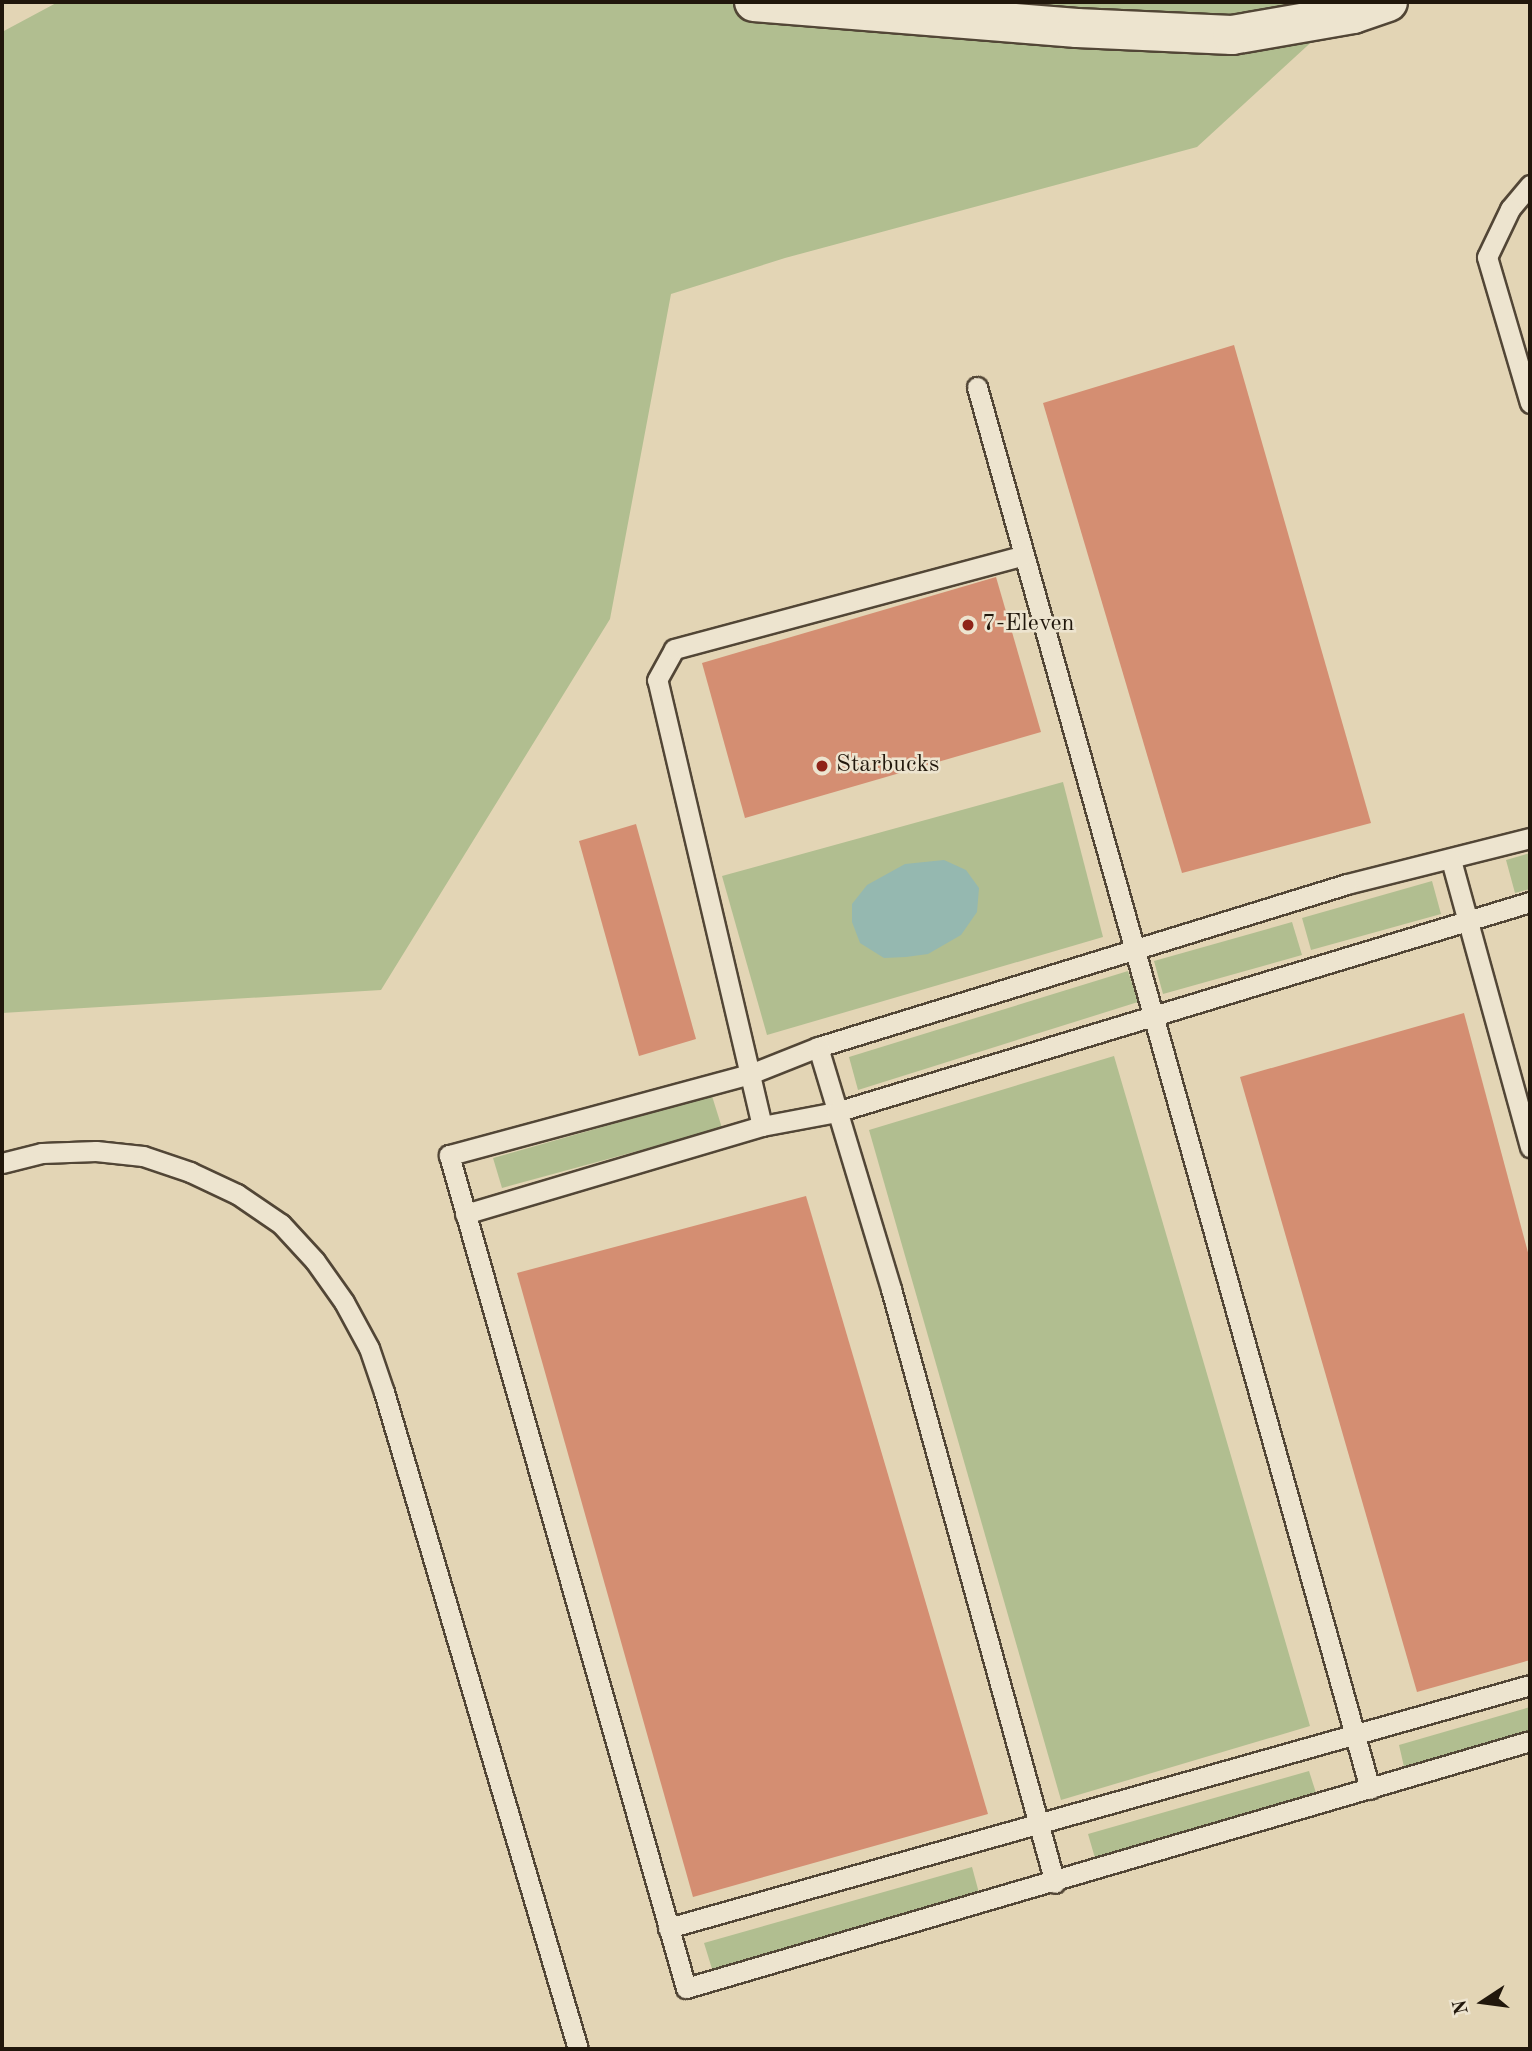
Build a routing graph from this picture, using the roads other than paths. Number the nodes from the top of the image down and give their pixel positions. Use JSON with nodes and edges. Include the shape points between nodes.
{"nodes":[{"id":1,"x":754,"y":2,"type":"edge"},
{"id":2,"x":1388,"y":2,"type":"edge"},
{"id":3,"x":1530,"y":186,"type":"edge"},
{"id":4,"x":976,"y":387,"type":"dead end"},
{"id":5,"x":1530,"y":403,"type":"edge"},
{"id":6,"x":1022,"y":556,"type":"junction"},
{"id":7,"x":1530,"y":838,"type":"edge"},
{"id":8,"x":1451,"y":860,"type":"junction"},
{"id":9,"x":1530,"y":902,"type":"edge"},
{"id":10,"x":1469,"y":919,"type":"junction"},
{"id":11,"x":1135,"y":953,"type":"junction"},
{"id":12,"x":1152,"y":1012,"type":"junction"},
{"id":13,"x":818,"y":1047,"type":"junction"},
{"id":14,"x":750,"y":1074,"type":"junction"},
{"id":15,"x":836,"y":1112,"type":"junction"},
{"id":16,"x":762,"y":1126,"type":"junction"},
{"id":17,"x":1530,"y":1147,"type":"edge"},
{"id":18,"x":2,"y":1163,"type":"edge"},
{"id":19,"x":465,"y":1214,"type":"junction"},
{"id":20,"x":1530,"y":1685,"type":"edge"},
{"id":21,"x":1353,"y":1735,"type":"junction"},
{"id":22,"x":1530,"y":1741,"type":"edge"},
{"id":23,"x":1370,"y":1789,"type":"junction"},
{"id":24,"x":1040,"y":1824,"type":"junction"},
{"id":25,"x":1055,"y":1883,"type":"junction"},
{"id":26,"x":668,"y":1928,"type":"junction"},
{"id":27,"x":578,"y":2049,"type":"edge"}],
"edges":[{"from":1,"to":2,"type":"street","via":[[1077,28],[1232,35],[1353,14]]},
{"from":3,"to":5,"type":"lane","via":[[1510,209],[1488,257]]},
{"from":4,"to":6,"type":"lane"},
{"from":6,"to":11,"type":"lane"},
{"from":6,"to":14,"type":"lane","via":[[674,649],[657,680]]},
{"from":7,"to":8,"type":"lane"},
{"from":8,"to":10,"type":"lane"},
{"from":8,"to":11,"type":"lane","via":[[1347,884]]},
{"from":9,"to":10,"type":"lane"},
{"from":10,"to":12,"type":"lane"},
{"from":10,"to":17,"type":"lane"},
{"from":11,"to":12,"type":"lane"},
{"from":11,"to":13,"type":"lane"},
{"from":12,"to":15,"type":"lane"},
{"from":12,"to":21,"type":"lane"},
{"from":13,"to":14,"type":"lane"},
{"from":13,"to":15,"type":"lane"},
{"from":14,"to":16,"type":"lane"},
{"from":14,"to":19,"type":"lane","via":[[449,1155]]},
{"from":15,"to":16,"type":"lane"},
{"from":15,"to":24,"type":"lane","via":[[891,1289]]},
{"from":16,"to":19,"type":"lane"},
{"from":18,"to":27,"type":"lane","via":[[42,1153],[96,1151],[142,1156],[190,1172],[237,1194],[281,1224],[344,1302],[369,1348],[384,1392]]},
{"from":19,"to":26,"type":"lane"},
{"from":20,"to":21,"type":"lane"},
{"from":21,"to":23,"type":"lane"},
{"from":21,"to":24,"type":"lane"},
{"from":22,"to":23,"type":"lane"},
{"from":23,"to":25,"type":"lane"},
{"from":24,"to":25,"type":"lane"},
{"from":24,"to":26,"type":"lane"},
{"from":25,"to":26,"type":"lane","via":[[686,1988]]}]}
